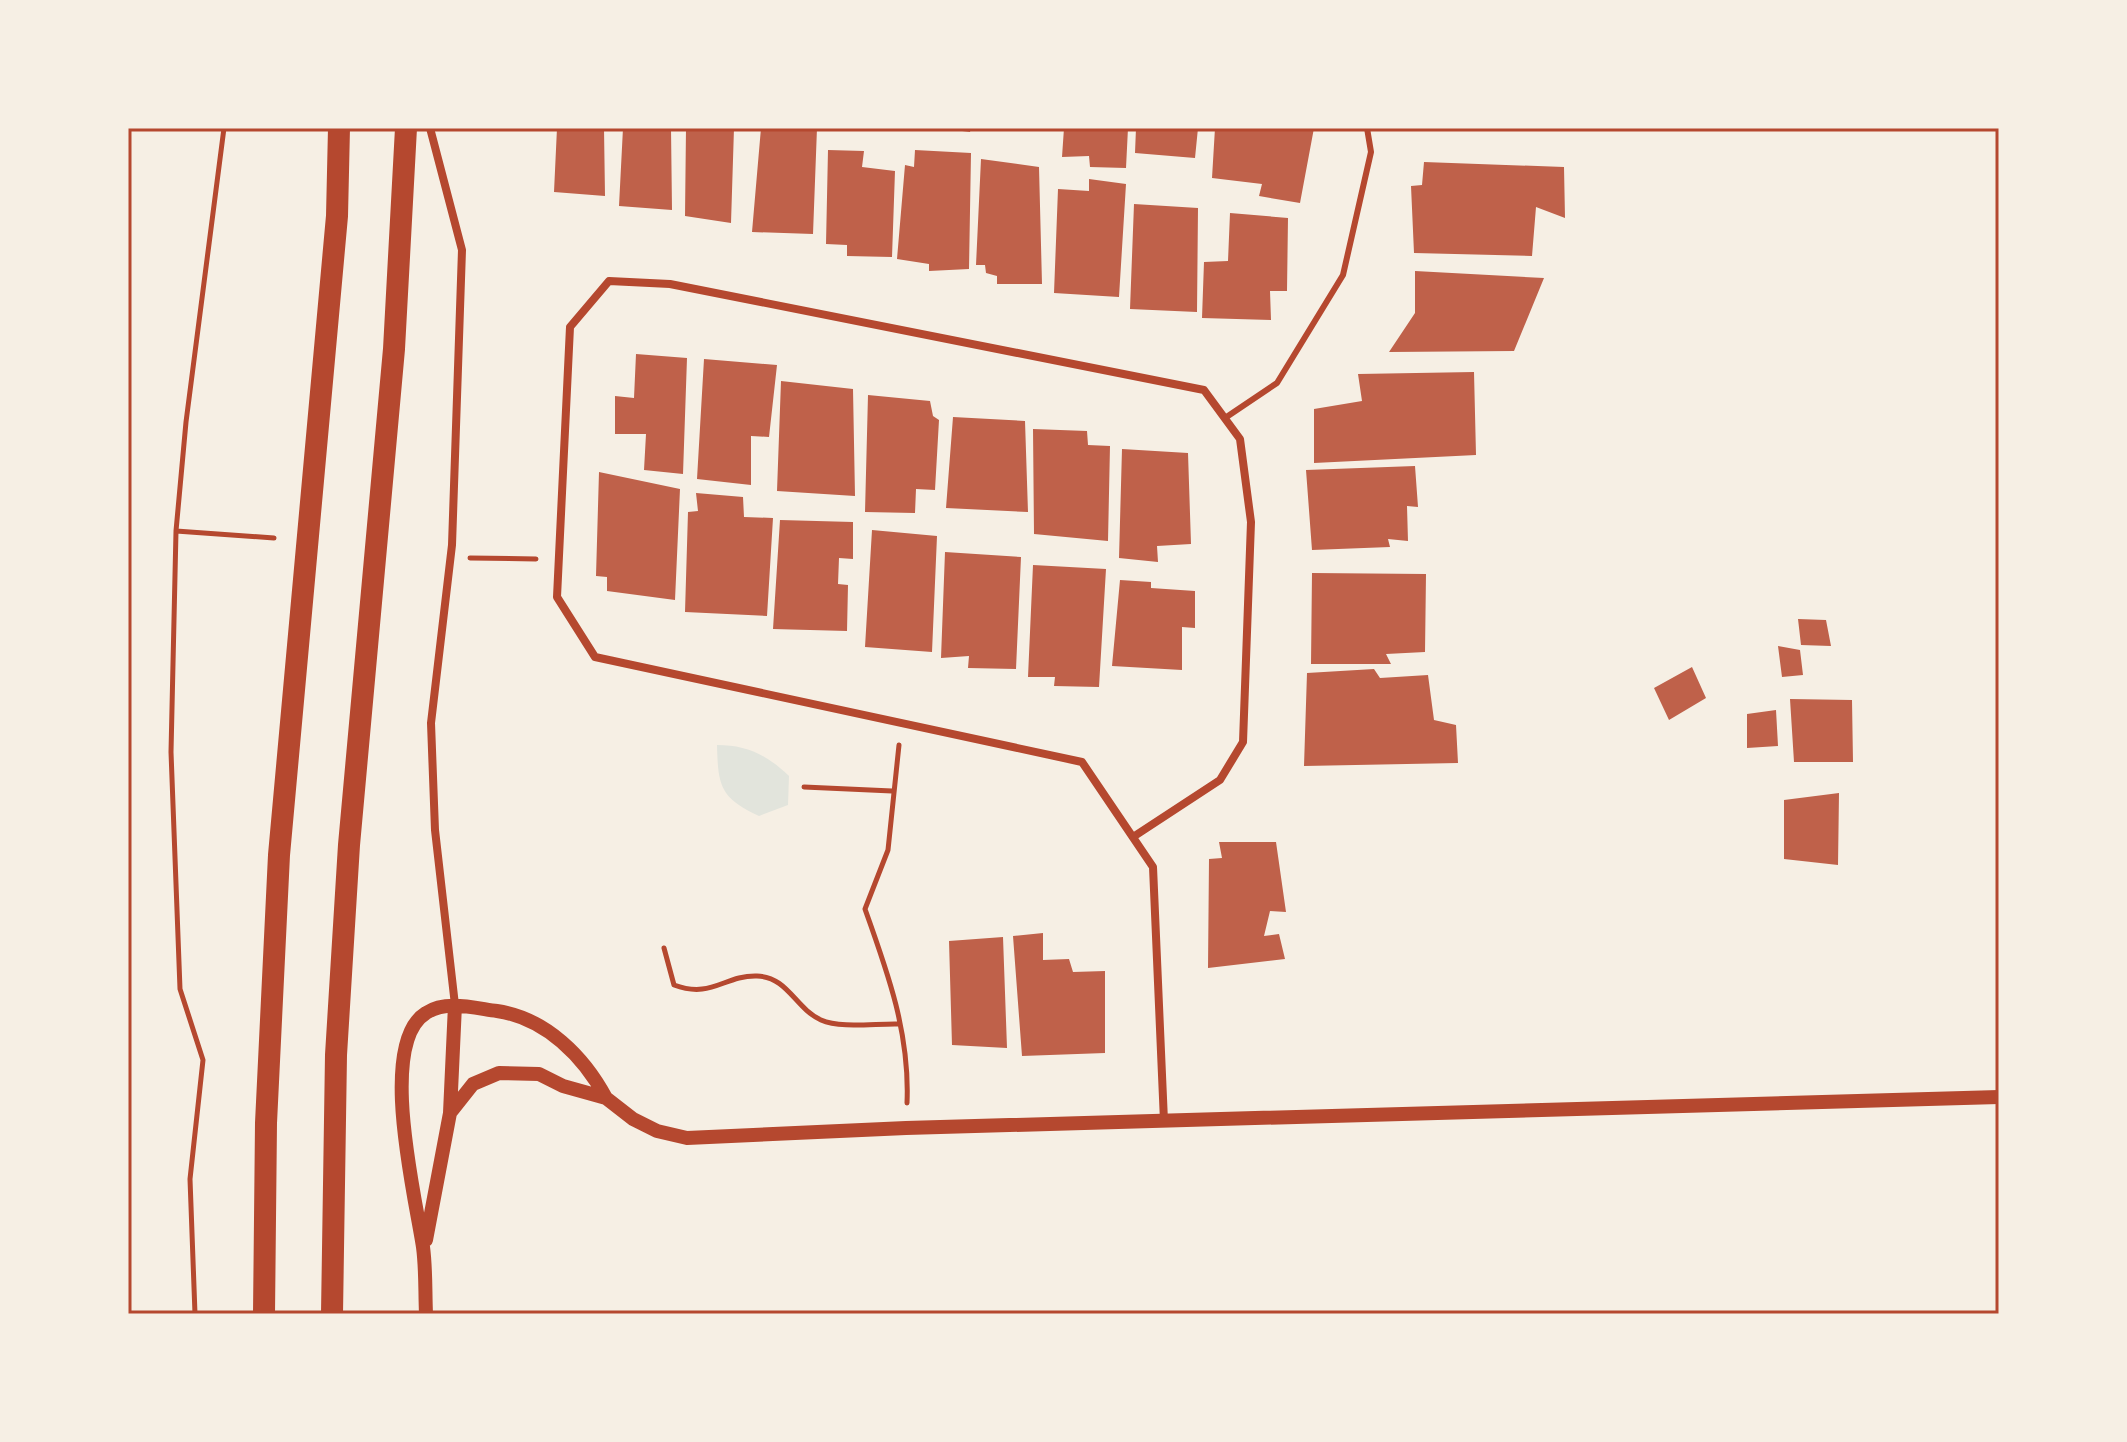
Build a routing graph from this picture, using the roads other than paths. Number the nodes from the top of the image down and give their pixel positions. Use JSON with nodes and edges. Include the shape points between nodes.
{"nodes":[{"id":1,"x":339,"y":128,"type":"edge"},
{"id":2,"x":406,"y":128,"type":"edge"},
{"id":3,"x":430,"y":128,"type":"edge"},
{"id":4,"x":1367,"y":128,"type":"edge"},
{"id":5,"x":1225,"y":418,"type":"junction"},
{"id":6,"x":1133,"y":837,"type":"junction"},
{"id":7,"x":455,"y":1005,"type":"junction"},
{"id":8,"x":1999,"y":1097,"type":"edge"},
{"id":9,"x":606,"y":1098,"type":"junction"},
{"id":10,"x":450,"y":1113,"type":"junction"},
{"id":11,"x":1164,"y":1121,"type":"junction"},
{"id":12,"x":424,"y":1252,"type":"junction"},
{"id":13,"x":264,"y":1314,"type":"edge"},
{"id":14,"x":332,"y":1314,"type":"edge"},
{"id":15,"x":426,"y":1314,"type":"edge"}],
"edges":[{"from":1,"to":13,"type":"highway","via":[[337,216],[279,855],[266,1123]]},
{"from":2,"to":14,"type":"highway","via":[[394,349],[347,875],[336,1055]]},
{"from":3,"to":7,"type":"street","via":[[462,250],[452,545],[431,723],[435,830]]},
{"from":4,"to":5,"type":"lane","via":[[1371,152],[1343,275],[1277,383]]},
{"from":5,"to":6,"type":"street","via":[[1240,439],[1251,522],[1243,742],[1220,780]]},
{"from":5,"to":6,"type":"street","via":[[1204,390],[670,284],[609,281],[570,327],[557,597],[595,657],[1082,762]]},
{"from":6,"to":11,"type":"street","via":[[1153,867]]},
{"from":7,"to":9,"type":"street","via":[[535,1022],[590,1068]]},
{"from":7,"to":10,"type":"street"},
{"from":7,"to":12,"type":"street","via":[[427,1012],[414,1024],[402,1062],[405,1130]]},
{"from":8,"to":11,"type":"street"},
{"from":9,"to":10,"type":"street","via":[[539,1074],[499,1073],[473,1084]]},
{"from":9,"to":11,"type":"street","via":[[657,1131],[687,1138]]},
{"from":10,"to":12,"type":"street"},
{"from":12,"to":15,"type":"street"}]}
